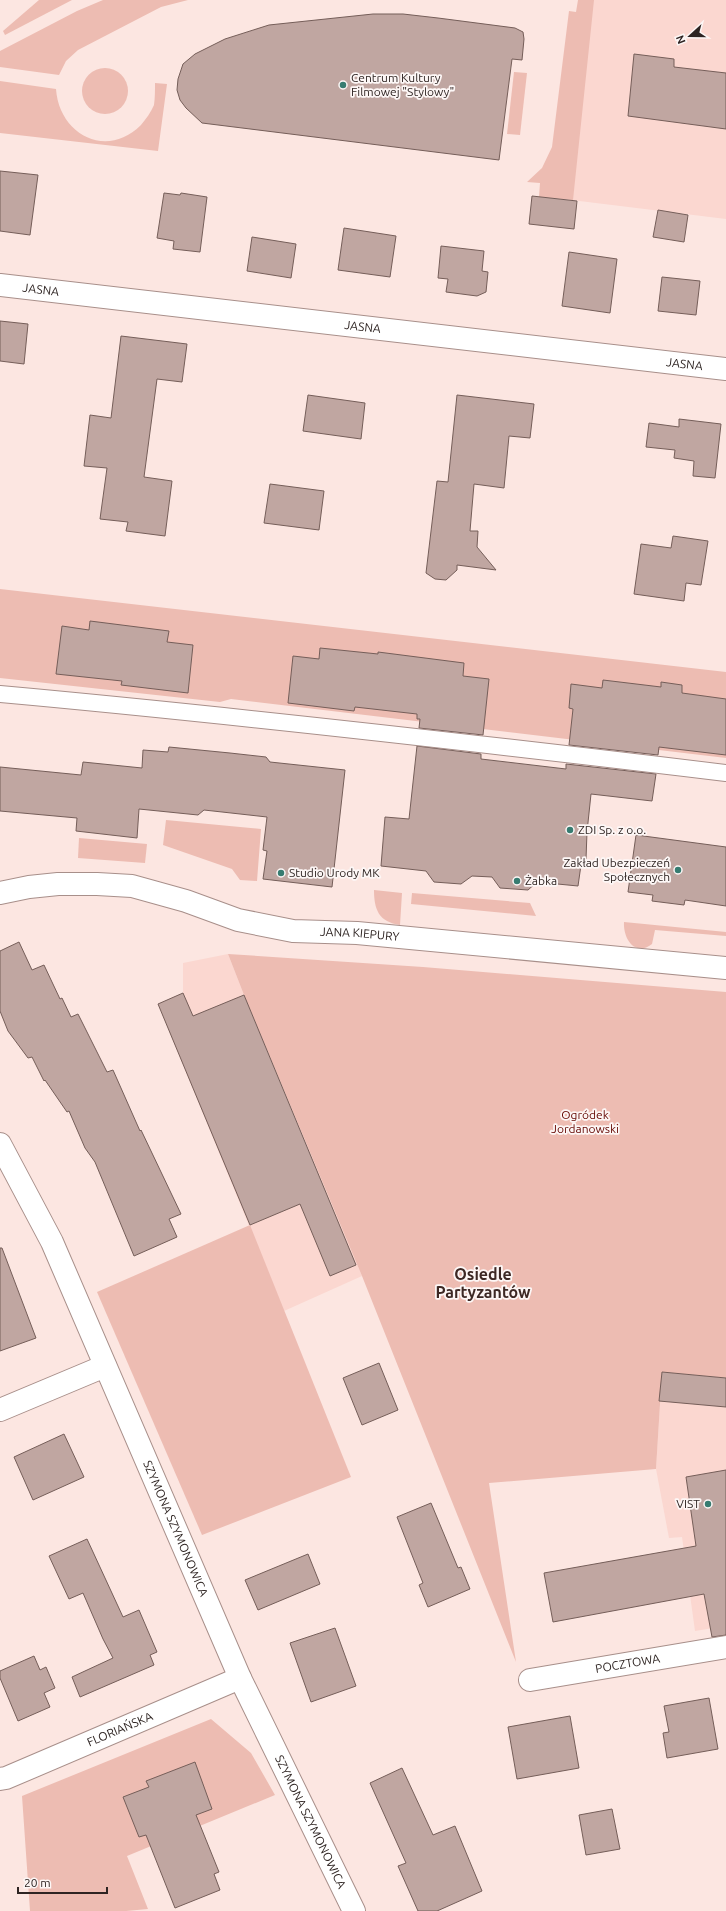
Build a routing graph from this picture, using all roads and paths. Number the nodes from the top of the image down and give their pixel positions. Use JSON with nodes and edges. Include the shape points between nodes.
{"nodes":[{"id":1,"x":0,"y":285,"type":"edge"},
{"id":2,"x":726,"y":369,"type":"edge"},
{"id":3,"x":0,"y":694,"type":"edge"},
{"id":4,"x":726,"y":773,"type":"edge"},
{"id":5,"x":0,"y":893,"type":"edge"},
{"id":6,"x":726,"y":968,"type":"edge"},
{"id":7,"x":0,"y":1144,"type":"edge"},
{"id":8,"x":105,"y":1366,"type":"junction"},
{"id":9,"x":0,"y":1410,"type":"edge"},
{"id":10,"x":726,"y":1647,"type":"edge"},
{"id":11,"x":240,"y":1678,"type":"junction"},
{"id":12,"x":530,"y":1680,"type":"dead end"},
{"id":13,"x":0,"y":1778,"type":"edge"},
{"id":14,"x":354,"y":1911,"type":"edge"}],
"edges":[{"from":1,"to":2,"type":"street","name":"JASNA"},
{"from":3,"to":4,"type":"lane","via":[[373,731]]},
{"from":5,"to":6,"type":"street","name":"JANA KIEPURY","via":[[58,884],[132,886],[186,901],[238,920],[293,931],[357,933]]},
{"from":7,"to":8,"type":"street","name":"SZYMONA SZYMONOWICA","via":[[52,1242]]},
{"from":8,"to":9,"type":"street"},
{"from":8,"to":11,"type":"street","name":"SZYMONA SZYMONOWICA"},
{"from":10,"to":12,"type":"street","name":"POCZTOWA"},
{"from":11,"to":13,"type":"street","name":"FLORIAŃSKA","via":[[6,1778]]},
{"from":11,"to":14,"type":"street","name":"SZYMONA SZYMONOWICA"}]}
